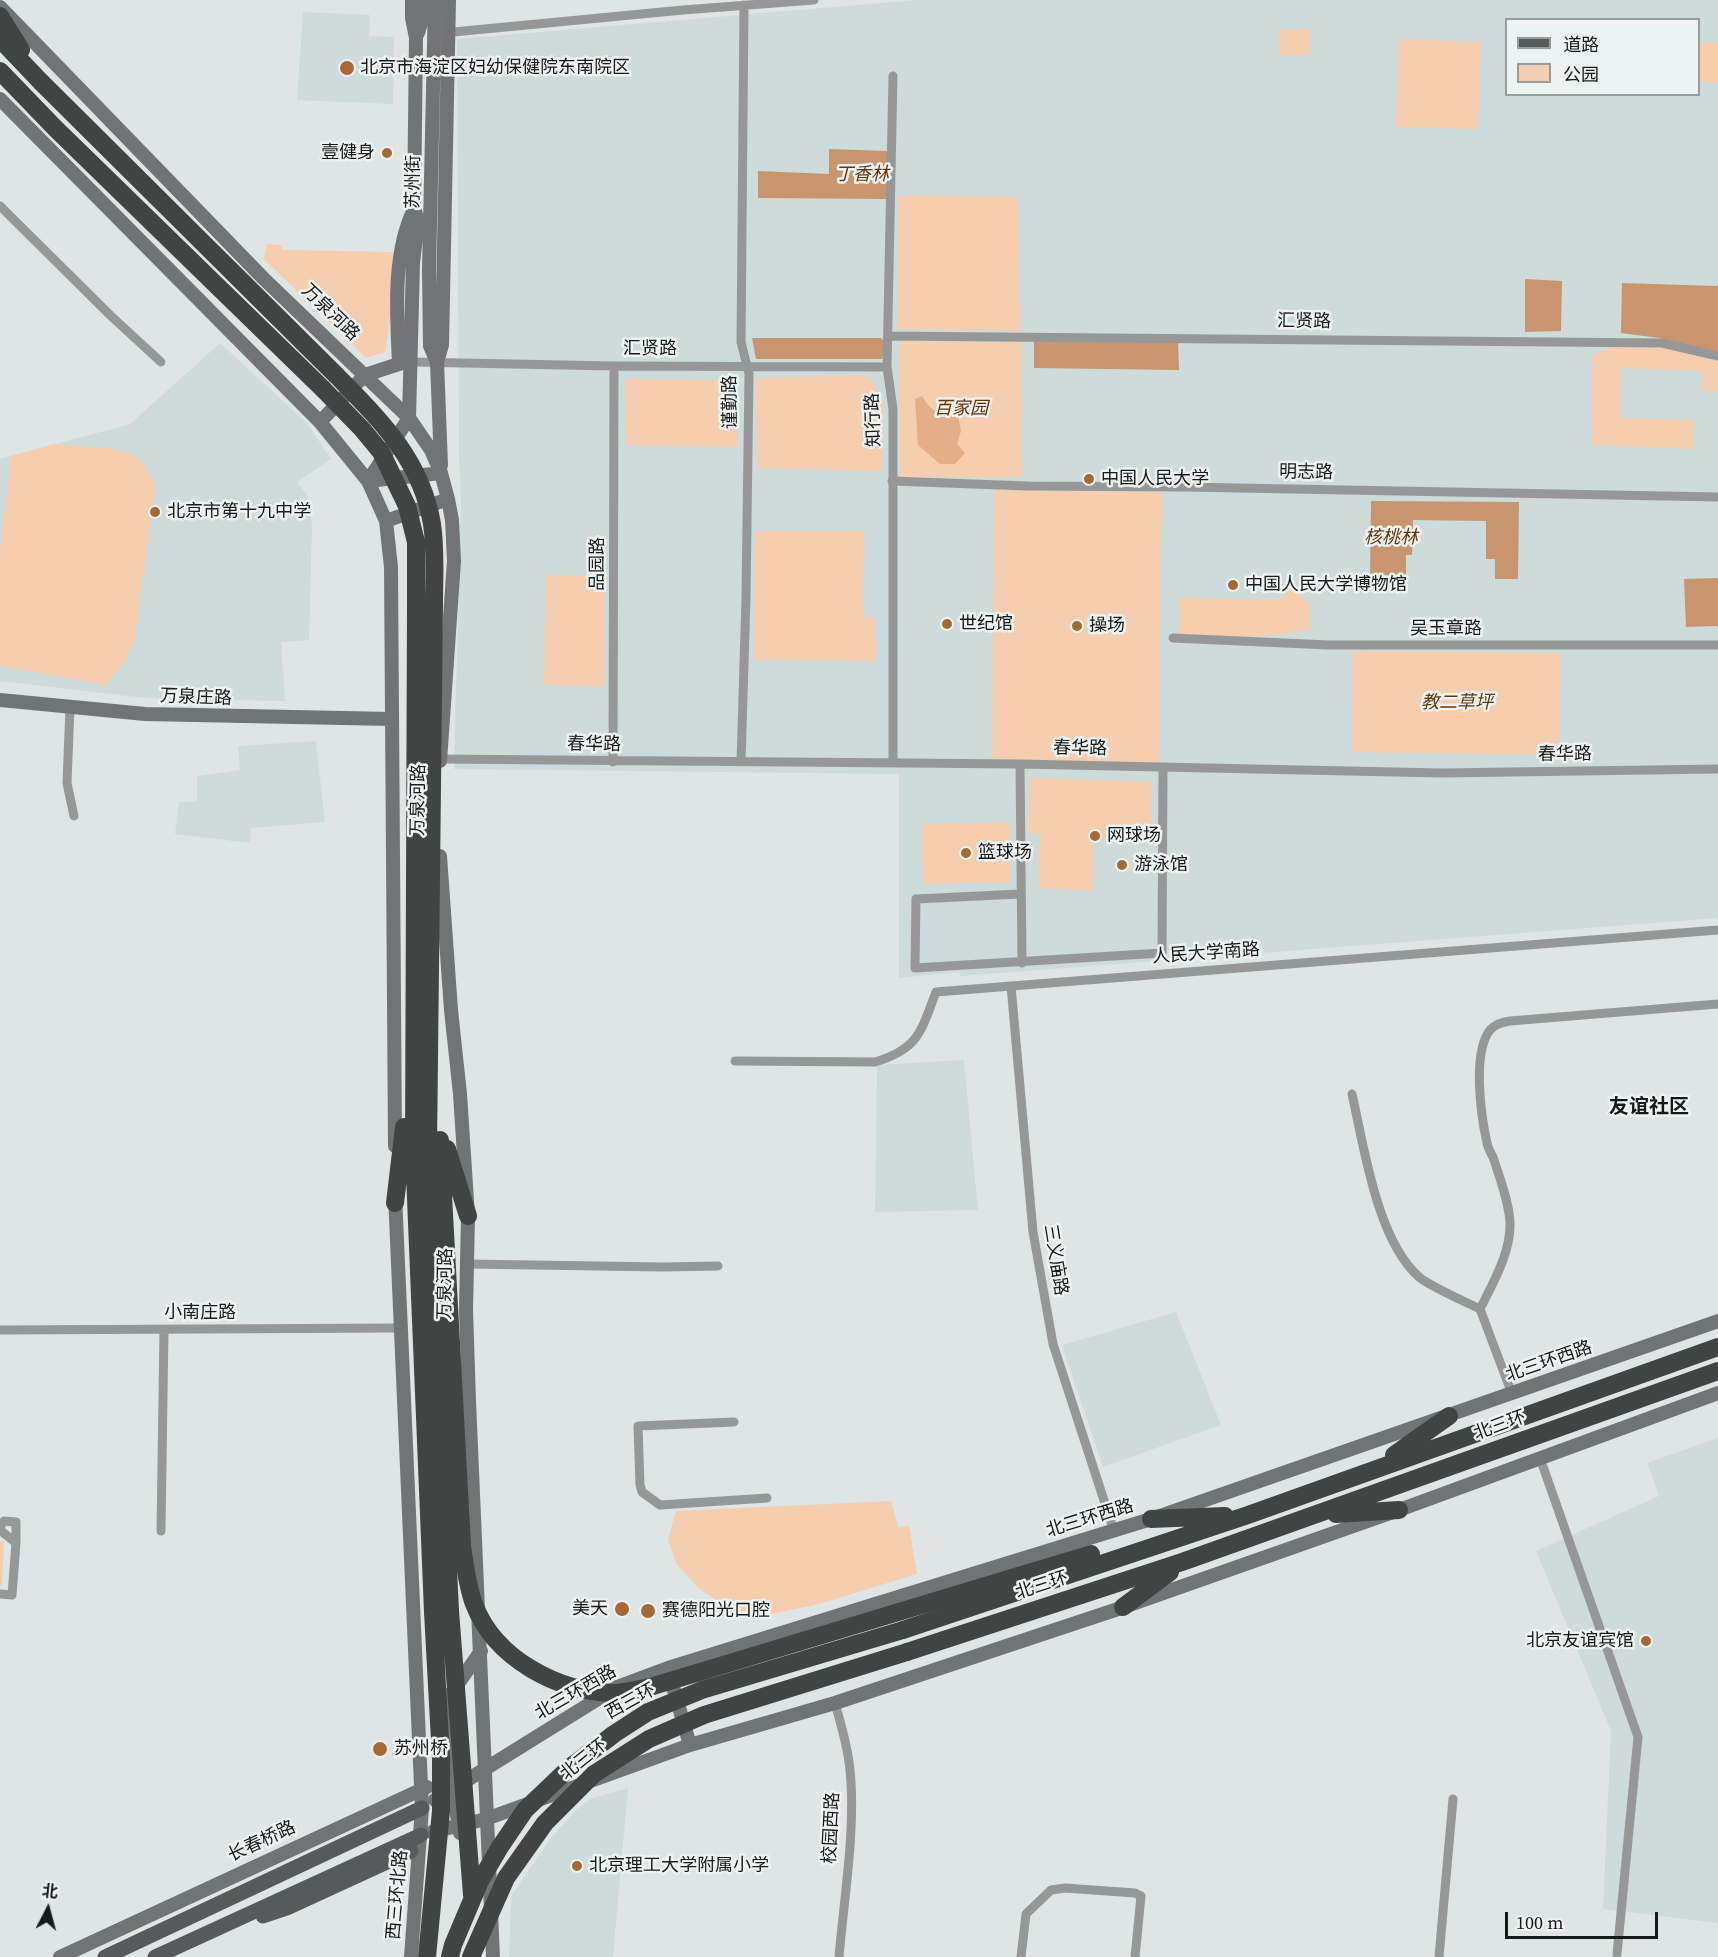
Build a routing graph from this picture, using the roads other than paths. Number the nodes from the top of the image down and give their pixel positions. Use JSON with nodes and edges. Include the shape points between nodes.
{"nodes":[{"id":1,"x":412,"y":0,"type":"edge"},
{"id":2,"x":422,"y":0,"type":"edge"},
{"id":3,"x":435,"y":0,"type":"edge"},
{"id":4,"x":449,"y":0,"type":"edge"},
{"id":5,"x":814,"y":0,"type":"edge"},
{"id":6,"x":682,"y":5,"type":"edge"},
{"id":7,"x":744,"y":5,"type":"junction"},
{"id":8,"x":0,"y":7,"type":"edge"},
{"id":9,"x":0,"y":16,"type":"edge"},
{"id":10,"x":441,"y":33,"type":"junction"},
{"id":11,"x":416,"y":38,"type":"junction"},
{"id":12,"x":0,"y":39,"type":"edge"},
{"id":13,"x":0,"y":71,"type":"edge"},
{"id":14,"x":893,"y":76,"type":"dead end"},
{"id":15,"x":41,"y":82,"type":"junction"},
{"id":16,"x":0,"y":85,"type":"edge"},
{"id":17,"x":0,"y":99,"type":"edge"},
{"id":18,"x":55,"y":129,"type":"junction"},
{"id":19,"x":0,"y":206,"type":"edge"},
{"id":20,"x":888,"y":336,"type":"junction"},
{"id":21,"x":1718,"y":356,"type":"edge"},
{"id":22,"x":161,"y":362,"type":"dead end"},
{"id":23,"x":437,"y":362,"type":"junction"},
{"id":24,"x":405,"y":363,"type":"junction"},
{"id":25,"x":614,"y":366,"type":"junction"},
{"id":26,"x":747,"y":366,"type":"junction"},
{"id":27,"x":887,"y":367,"type":"junction"},
{"id":28,"x":365,"y":375,"type":"junction"},
{"id":29,"x":409,"y":418,"type":"junction"},
{"id":30,"x":320,"y":422,"type":"junction"},
{"id":31,"x":441,"y":473,"type":"junction"},
{"id":32,"x":368,"y":481,"type":"junction"},
{"id":33,"x":892,"y":481,"type":"junction"},
{"id":34,"x":1718,"y":497,"type":"edge"},
{"id":35,"x":448,"y":499,"type":"junction"},
{"id":36,"x":386,"y":521,"type":"junction"},
{"id":37,"x":425,"y":603,"type":"junction"},
{"id":38,"x":1173,"y":638,"type":"dead end"},
{"id":39,"x":1718,"y":645,"type":"edge"},
{"id":40,"x":0,"y":700,"type":"edge"},
{"id":41,"x":70,"y":707,"type":"junction"},
{"id":42,"x":392,"y":719,"type":"junction"},
{"id":43,"x":440,"y":759,"type":"junction"},
{"id":44,"x":613,"y":762,"type":"junction"},
{"id":45,"x":741,"y":762,"type":"junction"},
{"id":46,"x":893,"y":763,"type":"junction"},
{"id":47,"x":1020,"y":764,"type":"junction"},
{"id":48,"x":1163,"y":768,"type":"junction"},
{"id":49,"x":1718,"y":769,"type":"edge"},
{"id":50,"x":74,"y":816,"type":"dead end"},
{"id":51,"x":1020,"y":894,"type":"junction"},
{"id":52,"x":1718,"y":930,"type":"edge"},
{"id":53,"x":1022,"y":963,"type":"junction"},
{"id":54,"x":1011,"y":986,"type":"junction"},
{"id":55,"x":1718,"y":1004,"type":"edge"},
{"id":56,"x":430,"y":1034,"type":"junction"},
{"id":57,"x":413,"y":1042,"type":"junction"},
{"id":58,"x":735,"y":1061,"type":"dead end"},
{"id":59,"x":1352,"y":1094,"type":"dead end"},
{"id":60,"x":439,"y":1122,"type":"junction"},
{"id":61,"x":395,"y":1203,"type":"junction"},
{"id":62,"x":468,"y":1216,"type":"junction"},
{"id":63,"x":467,"y":1264,"type":"junction"},
{"id":64,"x":718,"y":1266,"type":"dead end"},
{"id":65,"x":1480,"y":1309,"type":"junction"},
{"id":66,"x":1718,"y":1321,"type":"edge"},
{"id":67,"x":400,"y":1328,"type":"junction"},
{"id":68,"x":0,"y":1330,"type":"edge"},
{"id":69,"x":164,"y":1330,"type":"junction"},
{"id":70,"x":1718,"y":1347,"type":"edge"},
{"id":71,"x":1718,"y":1371,"type":"edge"},
{"id":72,"x":1718,"y":1393,"type":"edge"},
{"id":73,"x":1512,"y":1394,"type":"junction"},
{"id":74,"x":1449,"y":1416,"type":"junction"},
{"id":75,"x":734,"y":1422,"type":"dead end"},
{"id":76,"x":1540,"y":1458,"type":"junction"},
{"id":77,"x":1376,"y":1468,"type":"junction"},
{"id":78,"x":767,"y":1498,"type":"dead end"},
{"id":79,"x":1399,"y":1510,"type":"junction"},
{"id":80,"x":1248,"y":1515,"type":"junction"},
{"id":81,"x":1316,"y":1515,"type":"junction"},
{"id":82,"x":1151,"y":1520,"type":"junction"},
{"id":83,"x":0,"y":1529,"type":"edge"},
{"id":84,"x":161,"y":1531,"type":"dead end"},
{"id":85,"x":1114,"y":1531,"type":"junction"},
{"id":86,"x":1173,"y":1540,"type":"junction"},
{"id":87,"x":16,"y":1543,"type":"junction"},
{"id":88,"x":1182,"y":1562,"type":"junction"},
{"id":89,"x":0,"y":1594,"type":"edge"},
{"id":90,"x":478,"y":1595,"type":"junction"},
{"id":91,"x":1123,"y":1606,"type":"junction"},
{"id":92,"x":441,"y":1611,"type":"junction"},
{"id":93,"x":903,"y":1630,"type":"joint"},
{"id":94,"x":481,"y":1651,"type":"junction"},
{"id":95,"x":668,"y":1668,"type":"junction"},
{"id":96,"x":416,"y":1683,"type":"junction"},
{"id":97,"x":617,"y":1687,"type":"junction"},
{"id":98,"x":448,"y":1698,"type":"junction"},
{"id":99,"x":835,"y":1703,"type":"junction"},
{"id":100,"x":690,"y":1745,"type":"junction"},
{"id":101,"x":484,"y":1771,"type":"junction"},
{"id":102,"x":453,"y":1785,"type":"junction"},
{"id":103,"x":421,"y":1789,"type":"junction"},
{"id":104,"x":545,"y":1797,"type":"junction"},
{"id":105,"x":1453,"y":1798,"type":"dead end"},
{"id":106,"x":422,"y":1808,"type":"junction"},
{"id":107,"x":486,"y":1819,"type":"junction"},
{"id":108,"x":459,"y":1829,"type":"junction"},
{"id":109,"x":420,"y":1841,"type":"junction"},
{"id":110,"x":489,"y":1882,"type":"junction"},
{"id":111,"x":1617,"y":1954,"type":"dead end"},
{"id":112,"x":60,"y":1957,"type":"edge"},
{"id":113,"x":105,"y":1957,"type":"edge"},
{"id":114,"x":155,"y":1957,"type":"edge"},
{"id":115,"x":411,"y":1957,"type":"edge"},
{"id":116,"x":428,"y":1957,"type":"edge"},
{"id":117,"x":450,"y":1957,"type":"edge"},
{"id":118,"x":471,"y":1957,"type":"edge"},
{"id":119,"x":477,"y":1957,"type":"edge"},
{"id":120,"x":493,"y":1957,"type":"edge"},
{"id":121,"x":839,"y":1957,"type":"edge"},
{"id":122,"x":1021,"y":1957,"type":"edge"},
{"id":123,"x":1135,"y":1957,"type":"edge"},
{"id":124,"x":1439,"y":1957,"type":"edge"}],
"edges":[{"from":1,"to":11,"type":"street","name":"苏州街"},
{"from":2,"to":11,"type":"street","name":"苏州街"},
{"from":3,"to":10,"type":"street","name":"苏州街"},
{"from":4,"to":10,"type":"street","name":"苏州街"},
{"from":5,"to":7,"type":"street"},
{"from":6,"to":7,"type":"street"},
{"from":6,"to":10,"type":"street"},
{"from":7,"to":26,"type":"street","name":"谨勤路","via":[[741,342]]},
{"from":8,"to":28,"type":"street","name":"万泉河路","via":[[263,278]]},
{"from":9,"to":15,"type":"highway"},
{"from":10,"to":23,"type":"street","name":"苏州街","via":[[429,270],[430,346]]},
{"from":11,"to":24,"type":"street","name":"苏州街","via":[[414,209],[399,267]]},
{"from":12,"to":15,"type":"highway","name":"万泉河路"},
{"from":13,"to":18,"type":"highway","name":"万泉河路"},
{"from":14,"to":20,"type":"street","name":"知行路"},
{"from":15,"to":37,"type":"highway","name":"万泉河路","bridge":true,"via":[[393,435],[418,480],[431,523],[434,544]]},
{"from":16,"to":18,"type":"highway"},
{"from":17,"to":30,"type":"street","name":"万泉河路"},
{"from":18,"to":37,"type":"highway","name":"万泉河路","bridge":true,"via":[[323,389],[381,452],[407,506]]},
{"from":19,"to":22,"type":"street"},
{"from":20,"to":21,"type":"street","name":"汇贤路","via":[[1662,343]]},
{"from":20,"to":27,"type":"street","name":"知行路"},
{"from":23,"to":24,"type":"street","name":"汇贤路"},
{"from":23,"to":25,"type":"street","name":"汇贤路"},
{"from":23,"to":31,"type":"street","name":"苏州街"},
{"from":24,"to":28,"type":"street"},
{"from":24,"to":29,"type":"street","name":"苏州街"},
{"from":25,"to":26,"type":"street","name":"汇贤路"},
{"from":25,"to":44,"type":"street","name":"品园路"},
{"from":26,"to":27,"type":"street","name":"汇贤路"},
{"from":26,"to":45,"type":"street","name":"谨勤路"},
{"from":27,"to":33,"type":"street","name":"知行路","via":[[893,409]]},
{"from":28,"to":29,"type":"street","name":"万泉河路"},
{"from":28,"to":30,"type":"street"},
{"from":29,"to":31,"type":"street","name":"万泉河路"},
{"from":29,"to":32,"type":"street"},
{"from":30,"to":32,"type":"street","name":"万泉河路"},
{"from":31,"to":32,"type":"street"},
{"from":31,"to":35,"type":"street","name":"万泉河路"},
{"from":32,"to":36,"type":"street","name":"万泉河路"},
{"from":33,"to":34,"type":"street","name":"明志路"},
{"from":33,"to":46,"type":"street","name":"知行路"},
{"from":35,"to":36,"type":"street"},
{"from":35,"to":43,"type":"street","name":"万泉河路","via":[[454,561]]},
{"from":36,"to":42,"type":"street","name":"万泉河路","via":[[391,567]]},
{"from":37,"to":56,"type":"highway","name":"万泉河路"},
{"from":37,"to":57,"type":"highway","name":"万泉河路"},
{"from":38,"to":39,"type":"street","name":"吴玉章路","via":[[1329,645]]},
{"from":40,"to":41,"type":"street","name":"万泉庄路"},
{"from":41,"to":42,"type":"street","name":"万泉庄路","via":[[157,715]]},
{"from":41,"to":50,"type":"street","via":[[67,783]]},
{"from":42,"to":61,"type":"street","name":"万泉河路"},
{"from":43,"to":44,"type":"street","name":"春华路"},
{"from":43,"to":62,"type":"street","name":"万泉河路","via":[[440,868]]},
{"from":44,"to":45,"type":"street","name":"春华路"},
{"from":45,"to":46,"type":"street","name":"春华路"},
{"from":46,"to":47,"type":"street","name":"春华路"},
{"from":47,"to":48,"type":"street","name":"春华路"},
{"from":47,"to":51,"type":"street"},
{"from":48,"to":49,"type":"street","name":"春华路","via":[[1442,773]]},
{"from":48,"to":53,"type":"street","via":[[1162,953]]},
{"from":51,"to":53,"type":"street"},
{"from":51,"to":53,"type":"street","via":[[916,899],[915,968]]},
{"from":52,"to":54,"type":"street","name":"人民大学南路"},
{"from":54,"to":58,"type":"street","name":"人民大学南路","via":[[936,992],[920,1034],[895,1056],[875,1062]]},
{"from":54,"to":85,"type":"street","name":"三义庙路","via":[[1033,1232],[1053,1344]]},
{"from":55,"to":65,"type":"street","via":[[1510,1021],[1491,1030],[1482,1046],[1479,1074],[1483,1120],[1510,1225],[1502,1266]]},
{"from":56,"to":60,"type":"highway"},
{"from":56,"to":92,"type":"highway","name":"万泉河路","via":[[428,1148]]},
{"from":57,"to":61,"type":"highway"},
{"from":57,"to":92,"type":"highway","name":"万泉河路","via":[[414,1150]]},
{"from":59,"to":65,"type":"street","via":[[1371,1183],[1403,1259],[1420,1278]]},
{"from":60,"to":62,"type":"highway"},
{"from":60,"to":86,"type":"highway","bridge":true,"via":[[466,1578],[475,1606],[488,1628],[505,1649],[528,1667],[556,1682],[586,1689],[615,1693],[650,1687],[1091,1554]]},
{"from":61,"to":67,"type":"street","name":"万泉河路"},
{"from":62,"to":63,"type":"street","name":"万泉河路"},
{"from":63,"to":64,"type":"street"},
{"from":63,"to":90,"type":"street","name":"万泉河路"},
{"from":65,"to":73,"type":"street"},
{"from":66,"to":73,"type":"street","name":"北三环西路"},
{"from":67,"to":69,"type":"street","name":"小南庄路"},
{"from":67,"to":96,"type":"street","name":"万泉河路"},
{"from":68,"to":69,"type":"street","name":"小南庄路"},
{"from":69,"to":84,"type":"street"},
{"from":70,"to":77,"type":"highway","name":"北三环"},
{"from":71,"to":81,"type":"highway","name":"北三环"},
{"from":72,"to":76,"type":"street"},
{"from":73,"to":74,"type":"street","name":"北三环西路"},
{"from":74,"to":77,"type":"highway"},
{"from":74,"to":82,"type":"street","name":"北三环西路"},
{"from":75,"to":78,"type":"street","via":[[638,1426],[642,1492],[660,1505]]},
{"from":76,"to":79,"type":"street"},
{"from":76,"to":111,"type":"street","via":[[1638,1737]]},
{"from":77,"to":80,"type":"highway","name":"北三环"},
{"from":79,"to":81,"type":"highway"},
{"from":79,"to":91,"type":"street"},
{"from":80,"to":82,"type":"highway"},
{"from":80,"to":86,"type":"highway","name":"北三环"},
{"from":81,"to":88,"type":"highway","name":"北三环"},
{"from":82,"to":85,"type":"street","name":"北三环西路"},
{"from":83,"to":87,"type":"street"},
{"from":83,"to":87,"type":"street","via":[[3,1521],[15,1522]]},
{"from":85,"to":95,"type":"street","name":"北三环西路"},
{"from":86,"to":93,"type":"highway","name":"北三环"},
{"from":87,"to":89,"type":"street","via":[[12,1595]]},
{"from":88,"to":91,"type":"highway"},
{"from":88,"to":118,"type":"highway","name":"北三环","bridge":true,"via":[[704,1715],[649,1739],[594,1774],[545,1823],[506,1878]]},
{"from":90,"to":94,"type":"street","name":"万泉河路"},
{"from":90,"to":97,"type":"street","via":[[494,1625],[516,1649],[546,1668],[572,1678]]},
{"from":91,"to":99,"type":"street"},
{"from":92,"to":116,"type":"highway","bridge":true,"via":[[441,1812]]},
{"from":92,"to":119,"type":"highway","bridge":true},
{"from":93,"to":117,"type":"highway","name":"西三环","bridge":true,"via":[[702,1690],[648,1712],[614,1734],[568,1769],[525,1810],[480,1881]]},
{"from":94,"to":98,"type":"street"},
{"from":94,"to":101,"type":"street","name":"万泉河路"},
{"from":95,"to":97,"type":"street","name":"北三环西路"},
{"from":95,"to":100,"type":"street"},
{"from":96,"to":98,"type":"street","via":[[432,1694]]},
{"from":96,"to":103,"type":"street","name":"万泉河路"},
{"from":97,"to":101,"type":"street","name":"北三环西路"},
{"from":98,"to":102,"type":"street"},
{"from":99,"to":100,"type":"street"},
{"from":99,"to":121,"type":"street","name":"校园西路","via":[[847,1744],[851,1818]]},
{"from":100,"to":104,"type":"street"},
{"from":101,"to":102,"type":"street","name":"北三环西路"},
{"from":101,"to":107,"type":"street","name":"万泉河路"},
{"from":102,"to":103,"type":"street","name":"长春桥路"},
{"from":102,"to":106,"type":"street"},
{"from":102,"to":108,"type":"street"},
{"from":103,"to":106,"type":"street","name":"万泉河路"},
{"from":103,"to":112,"type":"street","name":"长春桥路"},
{"from":104,"to":107,"type":"street"},
{"from":104,"to":110,"type":"street","via":[[511,1825],[497,1848]]},
{"from":105,"to":124,"type":"street"},
{"from":106,"to":109,"type":"street","name":"西三环北路"},
{"from":106,"to":113,"type":"main road","name":"长春桥路"},
{"from":107,"to":108,"type":"street"},
{"from":107,"to":110,"type":"street","name":"万泉河路"},
{"from":108,"to":109,"type":"street"},
{"from":108,"to":110,"type":"street"},
{"from":109,"to":114,"type":"main road"},
{"from":109,"to":115,"type":"street","name":"西三环北路"},
{"from":110,"to":120,"type":"street"},
{"from":122,"to":123,"type":"street","via":[[1026,1914],[1051,1890],[1065,1888],[1141,1896]]}]}
